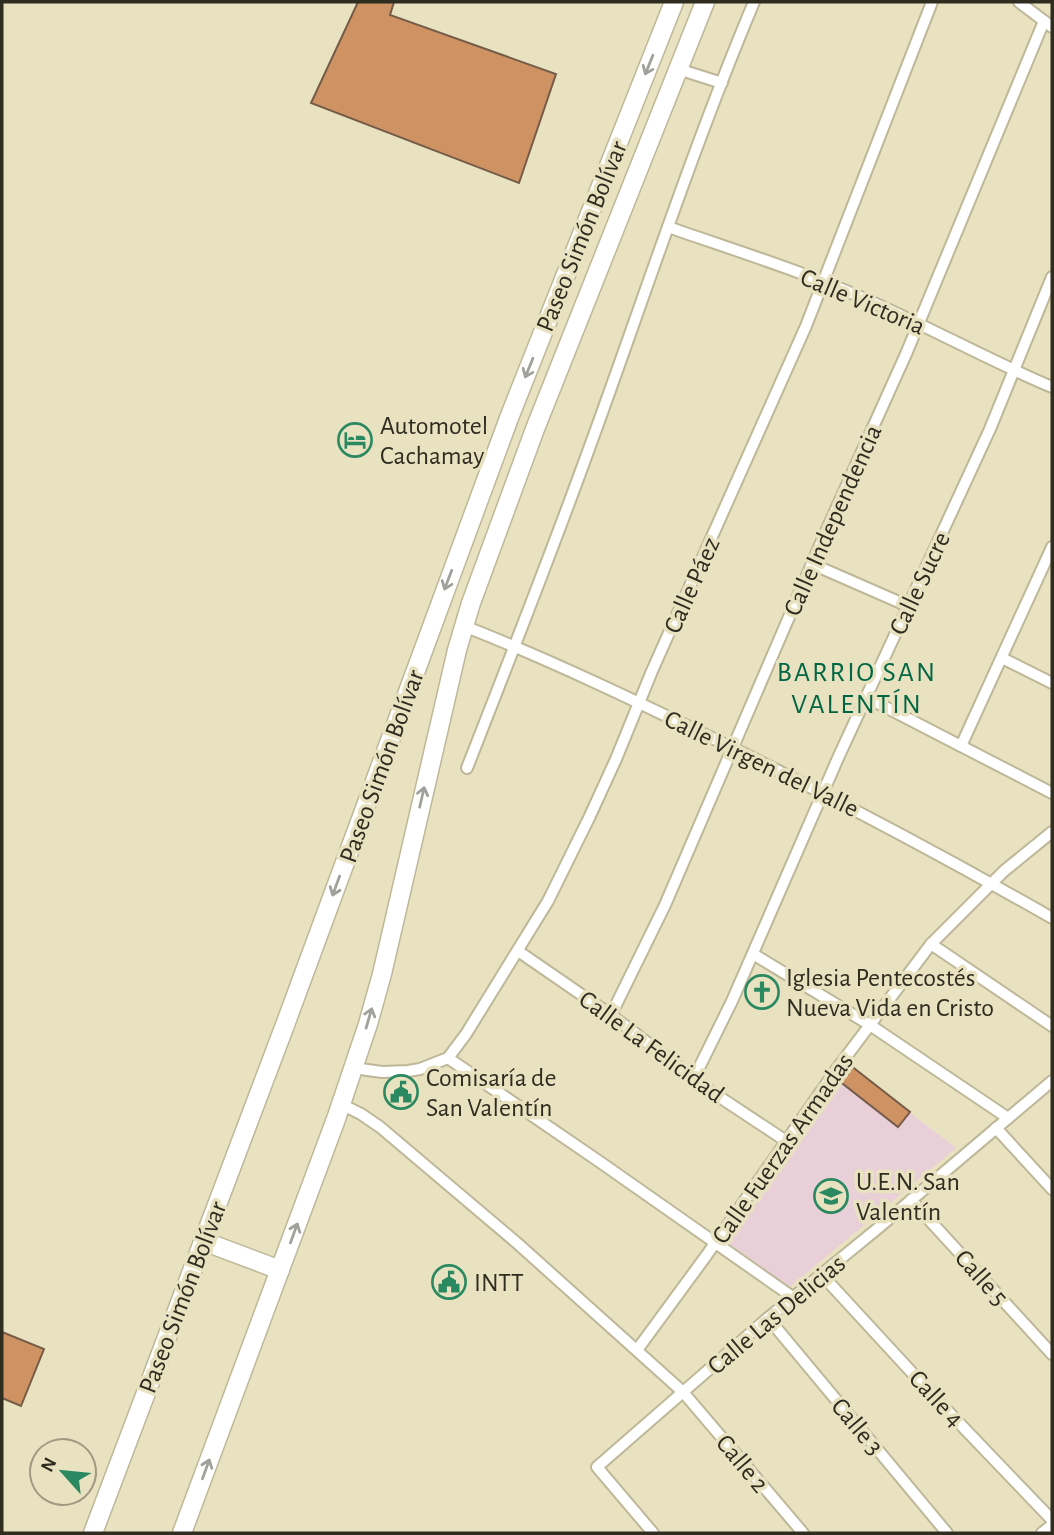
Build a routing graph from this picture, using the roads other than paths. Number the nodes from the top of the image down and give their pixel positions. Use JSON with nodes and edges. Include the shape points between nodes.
{"nodes":[{"id":1,"x":674,"y":2,"type":"edge"},
{"id":2,"x":705,"y":2,"type":"edge"},
{"id":3,"x":754,"y":2,"type":"edge"},
{"id":4,"x":932,"y":2,"type":"edge"},
{"id":5,"x":1019,"y":2,"type":"edge"},
{"id":6,"x":1048,"y":24,"type":"edge"},
{"id":7,"x":678,"y":69,"type":"junction"},
{"id":8,"x":722,"y":83,"type":"junction"},
{"id":9,"x":668,"y":227,"type":"junction"},
{"id":10,"x":1052,"y":277,"type":"edge"},
{"id":11,"x":824,"y":281,"type":"junction"},
{"id":12,"x":918,"y":324,"type":"junction"},
{"id":13,"x":1014,"y":370,"type":"junction"},
{"id":14,"x":1052,"y":387,"type":"edge"},
{"id":15,"x":1052,"y":547,"type":"edge"},
{"id":16,"x":1049,"y":562,"type":"edge"},
{"id":17,"x":812,"y":564,"type":"junction"},
{"id":18,"x":908,"y":606,"type":"junction"},
{"id":19,"x":464,"y":626,"type":"junction"},
{"id":20,"x":514,"y":646,"type":"junction"},
{"id":21,"x":1002,"y":658,"type":"junction"},
{"id":22,"x":1052,"y":683,"type":"edge"},
{"id":23,"x":866,"y":697,"type":"junction"},
{"id":24,"x":639,"y":702,"type":"junction"},
{"id":25,"x":961,"y":746,"type":"junction"},
{"id":26,"x":733,"y":748,"type":"junction"},
{"id":27,"x":467,"y":768,"type":"dead end"},
{"id":28,"x":823,"y":793,"type":"junction"},
{"id":29,"x":1052,"y":793,"type":"edge"},
{"id":30,"x":1052,"y":832,"type":"edge"},
{"id":31,"x":992,"y":883,"type":"junction"},
{"id":32,"x":1052,"y":918,"type":"edge"},
{"id":33,"x":931,"y":944,"type":"junction"},
{"id":34,"x":518,"y":951,"type":"junction"},
{"id":35,"x":753,"y":954,"type":"junction"},
{"id":36,"x":611,"y":1015,"type":"junction"},
{"id":37,"x":870,"y":1025,"type":"junction"},
{"id":38,"x":1052,"y":1026,"type":"edge"},
{"id":39,"x":448,"y":1058,"type":"junction"},
{"id":40,"x":353,"y":1068,"type":"junction"},
{"id":41,"x":694,"y":1078,"type":"junction"},
{"id":42,"x":1052,"y":1081,"type":"edge"},
{"id":43,"x":341,"y":1104,"type":"junction"},
{"id":44,"x":1008,"y":1118,"type":"junction"},
{"id":45,"x":996,"y":1128,"type":"junction"},
{"id":46,"x":786,"y":1141,"type":"junction"},
{"id":47,"x":1052,"y":1189,"type":"edge"},
{"id":48,"x":911,"y":1200,"type":"junction"},
{"id":49,"x":203,"y":1241,"type":"junction"},
{"id":50,"x":715,"y":1242,"type":"junction"},
{"id":51,"x":280,"y":1270,"type":"junction"},
{"id":52,"x":822,"y":1275,"type":"junction"},
{"id":53,"x":794,"y":1298,"type":"junction"},
{"id":54,"x":768,"y":1318,"type":"junction"},
{"id":55,"x":637,"y":1350,"type":"junction"},
{"id":56,"x":1052,"y":1354,"type":"edge"},
{"id":57,"x":683,"y":1392,"type":"junction"},
{"id":58,"x":1052,"y":1522,"type":"edge"},
{"id":59,"x":93,"y":1533,"type":"edge"},
{"id":60,"x":183,"y":1533,"type":"edge"},
{"id":61,"x":653,"y":1533,"type":"edge"},
{"id":62,"x":803,"y":1533,"type":"edge"},
{"id":63,"x":947,"y":1533,"type":"edge"},
{"id":64,"x":1042,"y":1533,"type":"edge"}],
"edges":[{"from":1,"to":49,"type":"main road","name":"Paseo Simón Bolívar","one_way":true,"via":[[509,418]]},
{"from":2,"to":7,"type":"main road","name":"Paseo Simón Bolívar"},
{"from":3,"to":8,"type":"street"},
{"from":4,"to":11,"type":"street","name":"Calle Páez"},
{"from":5,"to":6,"type":"street"},
{"from":6,"to":12,"type":"street","name":"Calle Independencia"},
{"from":7,"to":8,"type":"street"},
{"from":7,"to":19,"type":"main road","name":"Paseo Simón Bolívar","via":[[531,440]]},
{"from":8,"to":9,"type":"street"},
{"from":9,"to":11,"type":"street","name":"Calle Victoria"},
{"from":9,"to":20,"type":"street"},
{"from":10,"to":13,"type":"street","name":"Calle Sucre"},
{"from":11,"to":12,"type":"street","name":"Calle Victoria"},
{"from":11,"to":24,"type":"street","name":"Calle Páez"},
{"from":12,"to":13,"type":"street","name":"Calle Victoria"},
{"from":12,"to":17,"type":"street","name":"Calle Independencia"},
{"from":13,"to":14,"type":"street","name":"Calle Victoria"},
{"from":13,"to":18,"type":"street","name":"Calle Sucre"},
{"from":15,"to":16,"type":"street"},
{"from":16,"to":21,"type":"street"},
{"from":17,"to":18,"type":"street"},
{"from":17,"to":26,"type":"street","name":"Calle Independencia"},
{"from":18,"to":23,"type":"street","name":"Calle Sucre"},
{"from":19,"to":20,"type":"street","name":"Calle Virgen del Valle"},
{"from":40,"to":19,"type":"main road","name":"Paseo Simón Bolívar","one_way":true,"via":[[382,974]]},
{"from":20,"to":24,"type":"street","name":"Calle Virgen del Valle"},
{"from":20,"to":27,"type":"street"},
{"from":21,"to":22,"type":"street"},
{"from":21,"to":25,"type":"street"},
{"from":23,"to":25,"type":"street"},
{"from":23,"to":28,"type":"street","name":"Calle Sucre"},
{"from":24,"to":26,"type":"street","name":"Calle Virgen del Valle"},
{"from":24,"to":34,"type":"street","name":"Calle Páez","via":[[589,818]]},
{"from":25,"to":29,"type":"street"},
{"from":26,"to":28,"type":"street","name":"Calle Virgen del Valle"},
{"from":26,"to":36,"type":"street","name":"Calle Independencia"},
{"from":28,"to":31,"type":"street","name":"Calle Virgen del Valle"},
{"from":28,"to":35,"type":"street","name":"Calle Sucre"},
{"from":30,"to":31,"type":"street","name":"Calle Fuerzas Armadas"},
{"from":31,"to":32,"type":"street","name":"Calle Virgen del Valle"},
{"from":31,"to":33,"type":"street","name":"Calle Fuerzas Armadas"},
{"from":33,"to":37,"type":"street","name":"Calle Fuerzas Armadas"},
{"from":33,"to":38,"type":"street"},
{"from":34,"to":36,"type":"street","name":"Calle La Felicidad"},
{"from":34,"to":39,"type":"street","name":"Calle Páez"},
{"from":35,"to":37,"type":"street"},
{"from":35,"to":41,"type":"street","name":"Calle Sucre"},
{"from":36,"to":41,"type":"street","name":"Calle La Felicidad"},
{"from":37,"to":44,"type":"street"},
{"from":37,"to":46,"type":"street","name":"Calle Fuerzas Armadas"},
{"from":39,"to":40,"type":"street","via":[[408,1071]]},
{"from":39,"to":50,"type":"street"},
{"from":40,"to":43,"type":"main road","name":"Paseo Simón Bolívar"},
{"from":41,"to":46,"type":"street","name":"Calle La Felicidad"},
{"from":42,"to":44,"type":"street","name":"Calle Las Delicias"},
{"from":51,"to":43,"type":"main road","name":"Paseo Simón Bolívar","one_way":true},
{"from":43,"to":55,"type":"street","name":"Calle 2","via":[[380,1127]]},
{"from":44,"to":45,"type":"street","name":"Calle Las Delicias"},
{"from":45,"to":47,"type":"street"},
{"from":45,"to":48,"type":"street","name":"Calle Las Delicias"},
{"from":46,"to":50,"type":"street","name":"Calle Fuerzas Armadas"},
{"from":48,"to":52,"type":"street","name":"Calle Las Delicias"},
{"from":48,"to":56,"type":"street","name":"Calle 5"},
{"from":49,"to":51,"type":"main road"},
{"from":49,"to":59,"type":"main road","name":"Paseo Simón Bolívar"},
{"from":50,"to":53,"type":"street"},
{"from":50,"to":55,"type":"street","name":"Calle Fuerzas Armadas"},
{"from":60,"to":51,"type":"main road","name":"Paseo Simón Bolívar","one_way":true},
{"from":52,"to":53,"type":"street","name":"Calle Las Delicias"},
{"from":52,"to":58,"type":"street","name":"Calle 4"},
{"from":53,"to":54,"type":"street","name":"Calle Las Delicias"},
{"from":54,"to":57,"type":"street","name":"Calle Las Delicias"},
{"from":54,"to":63,"type":"street","name":"Calle 3"},
{"from":55,"to":57,"type":"street","name":"Calle 2"},
{"from":57,"to":61,"type":"street","name":"Calle Las Delicias","via":[[597,1467]]},
{"from":57,"to":62,"type":"street","name":"Calle 2"},
{"from":58,"to":64,"type":"street"}]}
